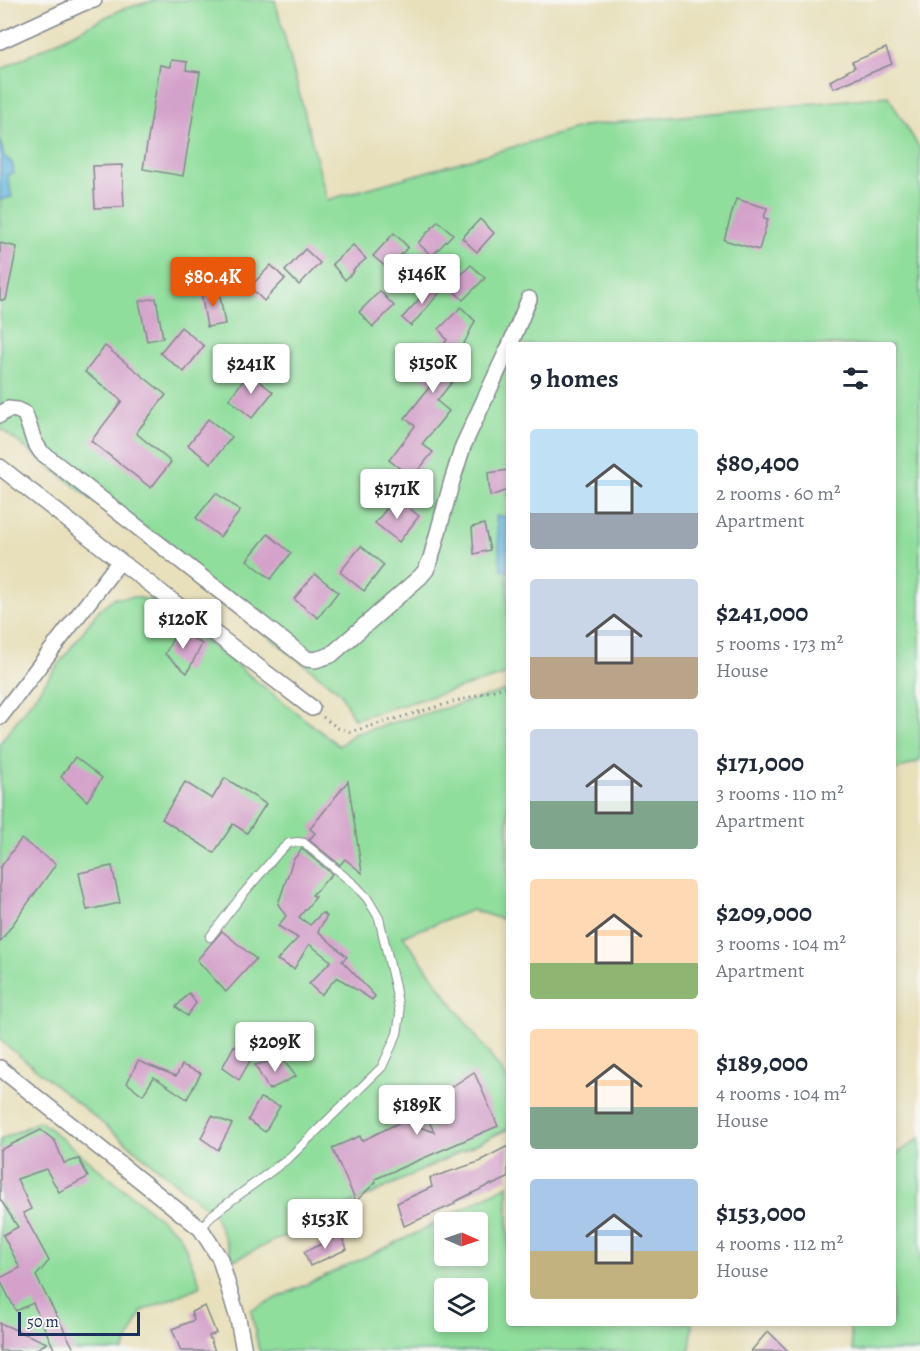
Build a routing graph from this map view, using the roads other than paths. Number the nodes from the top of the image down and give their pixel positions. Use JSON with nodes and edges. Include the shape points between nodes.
{"nodes":[{"id":1,"x":94,"y":0,"type":"edge"},
{"id":2,"x":0,"y":41,"type":"edge"},
{"id":3,"x":529,"y":299,"type":"dead end"},
{"id":4,"x":511,"y":342,"type":"edge"},
{"id":5,"x":506,"y":353,"type":"edge"},
{"id":6,"x":0,"y":415,"type":"edge"},
{"id":7,"x":0,"y":467,"type":"edge"},
{"id":8,"x":120,"y":561,"type":"junction"},
{"id":9,"x":312,"y":708,"type":"road end"},
{"id":10,"x":0,"y":717,"type":"edge"},
{"id":11,"x":210,"y":938,"type":"dead end"},
{"id":12,"x":0,"y":1068,"type":"edge"},
{"id":13,"x":201,"y":1228,"type":"junction"},
{"id":14,"x":244,"y":1351,"type":"edge"}],
"edges":[{"from":1,"to":2,"type":"street"},
{"from":3,"to":4,"type":"street"},
{"from":5,"to":6,"type":"street","via":[[463,446],[426,570],[331,655],[315,660],[307,659],[41,452],[25,414],[8,409]]},
{"from":7,"to":8,"type":"street"},
{"from":8,"to":9,"type":"street"},
{"from":8,"to":10,"type":"street"},
{"from":11,"to":13,"type":"lane","via":[[279,852],[289,843],[304,843],[355,885],[379,918],[400,1015],[382,1067],[290,1157],[212,1215]]},
{"from":12,"to":13,"type":"street"},
{"from":13,"to":14,"type":"street","via":[[220,1259]]}]}
